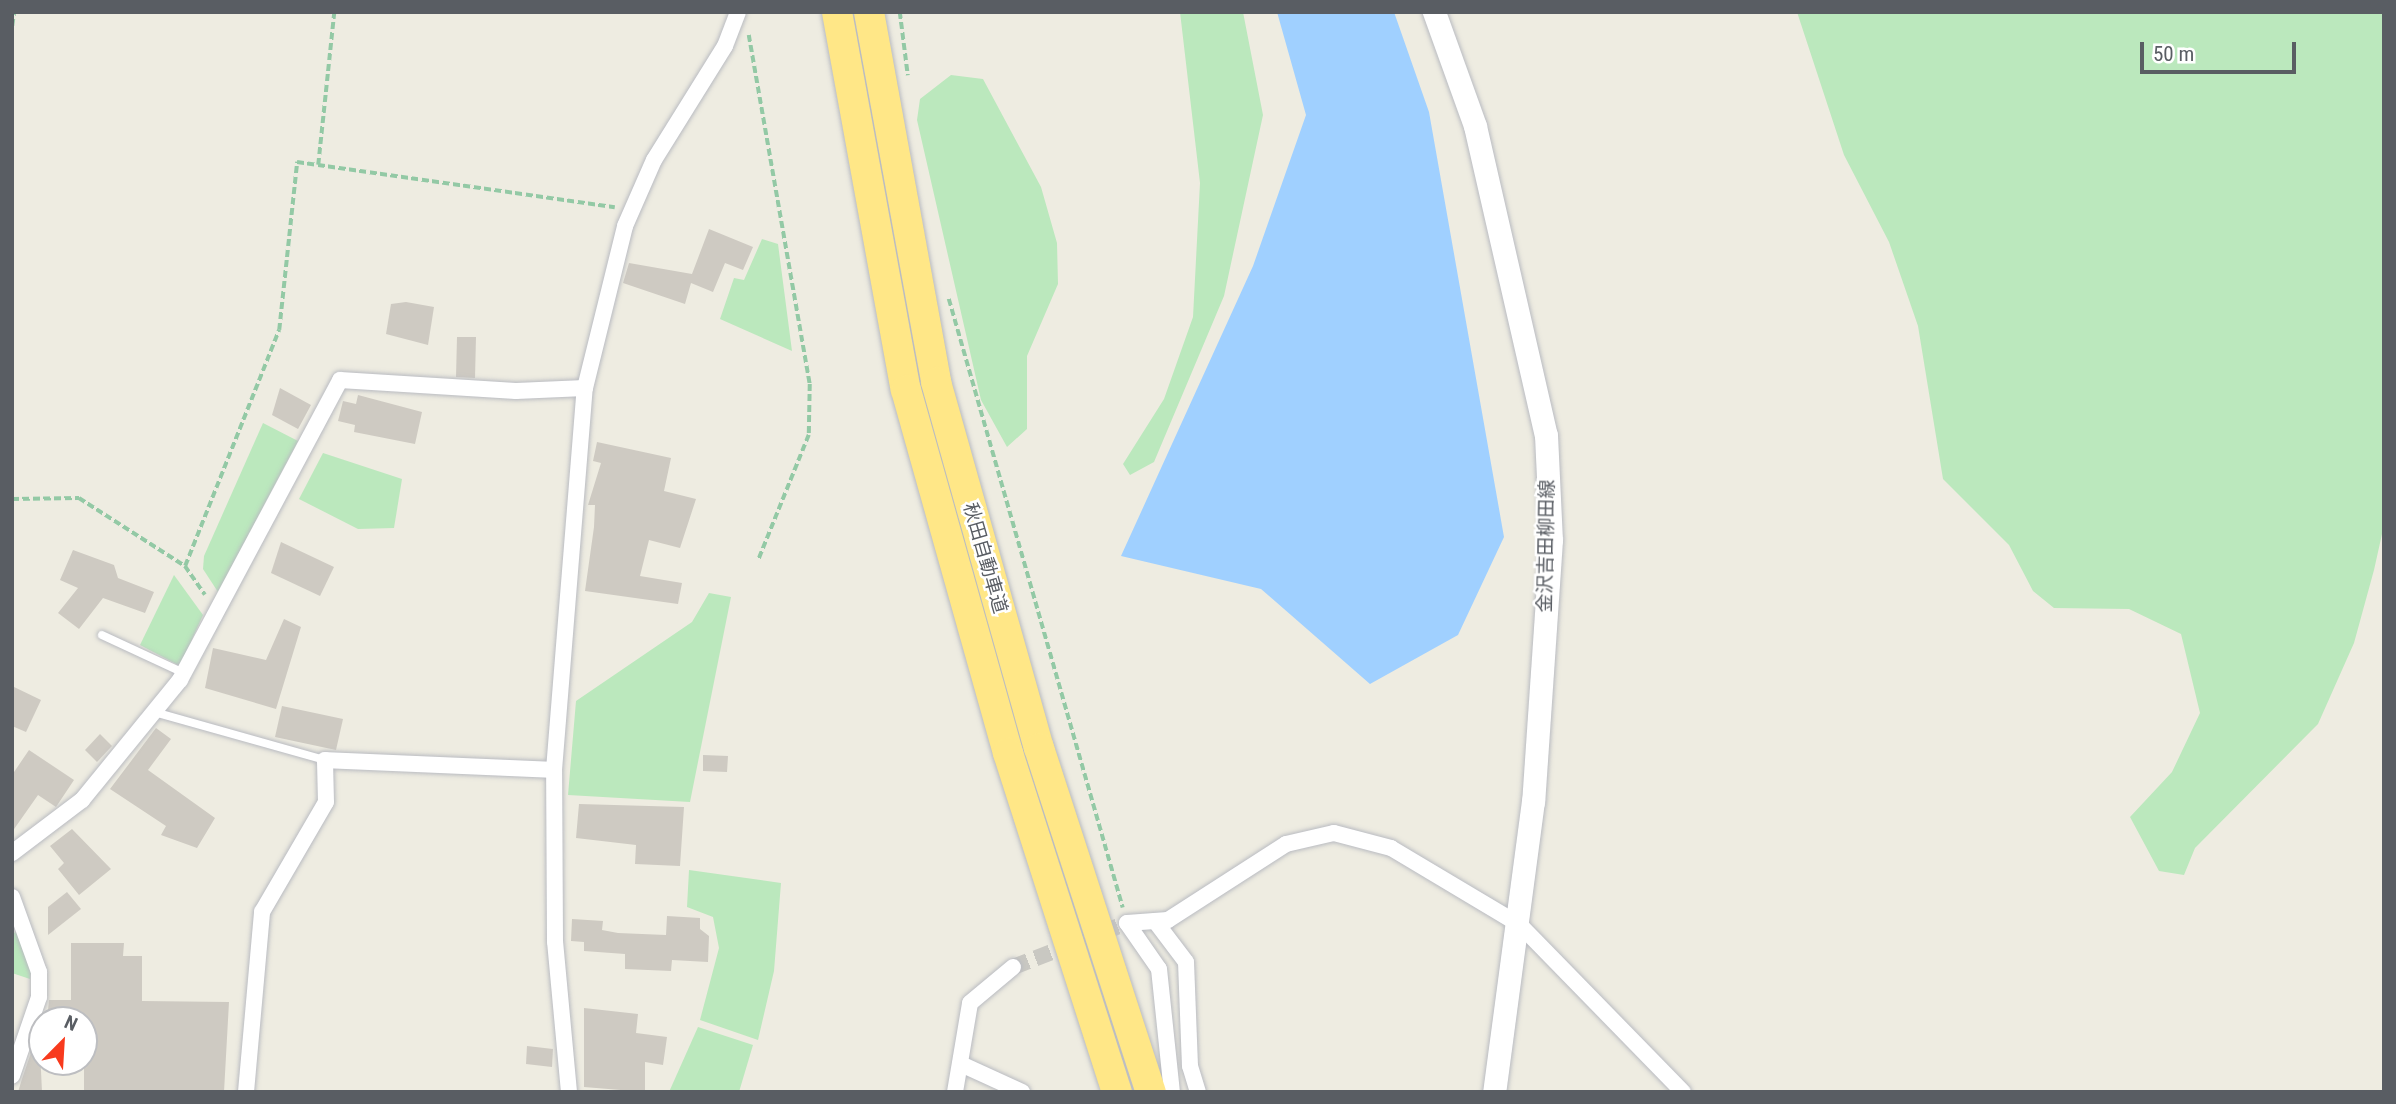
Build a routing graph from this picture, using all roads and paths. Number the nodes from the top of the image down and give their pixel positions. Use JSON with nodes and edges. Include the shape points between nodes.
{"nodes":[{"id":1,"x":14,"y":12,"type":"edge"},
{"id":2,"x":334,"y":12,"type":"edge"},
{"id":3,"x":738,"y":12,"type":"edge"},
{"id":4,"x":837,"y":12,"type":"edge"},
{"id":5,"x":869,"y":12,"type":"edge"},
{"id":6,"x":1433,"y":12,"type":"edge"},
{"id":7,"x":12,"y":26,"type":"edge"},
{"id":8,"x":747,"y":26,"type":"dead end"},
{"id":9,"x":318,"y":165,"type":"junction"},
{"id":10,"x":631,"y":209,"type":"junction"},
{"id":11,"x":945,"y":285,"type":"dead end"},
{"id":12,"x":585,"y":388,"type":"junction"},
{"id":13,"x":12,"y":499,"type":"edge"},
{"id":14,"x":759,"y":559,"type":"dead end"},
{"id":15,"x":185,"y":566,"type":"junction"},
{"id":16,"x":218,"y":614,"type":"junction"},
{"id":17,"x":102,"y":635,"type":"dead end"},
{"id":18,"x":184,"y":673,"type":"junction"},
{"id":19,"x":154,"y":712,"type":"junction"},
{"id":20,"x":326,"y":760,"type":"junction"},
{"id":21,"x":554,"y":771,"type":"junction"},
{"id":22,"x":12,"y":853,"type":"edge"},
{"id":23,"x":12,"y":897,"type":"edge"},
{"id":24,"x":1155,"y":921,"type":"junction"},
{"id":25,"x":1127,"y":923,"type":"junction"},
{"id":26,"x":1520,"y":925,"type":"junction"},
{"id":27,"x":1013,"y":967,"type":"tunnel mouth"},
{"id":28,"x":963,"y":1065,"type":"junction"},
{"id":29,"x":12,"y":1076,"type":"edge"},
{"id":30,"x":246,"y":1092,"type":"edge"},
{"id":31,"x":569,"y":1092,"type":"edge"},
{"id":32,"x":955,"y":1092,"type":"edge"},
{"id":33,"x":1022,"y":1092,"type":"edge"},
{"id":34,"x":1117,"y":1092,"type":"edge"},
{"id":35,"x":1151,"y":1092,"type":"edge"},
{"id":36,"x":1172,"y":1092,"type":"edge"},
{"id":37,"x":1198,"y":1092,"type":"edge"},
{"id":38,"x":1494,"y":1092,"type":"edge"},
{"id":39,"x":1682,"y":1092,"type":"edge"}],
"edges":[{"from":1,"to":7,"type":"path"},
{"from":2,"to":9,"type":"path"},
{"from":3,"to":10,"type":"street"},
{"from":4,"to":34,"type":"highway","name":"秋田自動車道","via":[[906,390],[1008,753]]},
{"from":5,"to":35,"type":"highway","name":"秋田自動車道","via":[[936,382],[1039,748]]},
{"from":6,"to":26,"type":"main road","name":"金沢吉田柳田線","via":[[1475,126],[1546,435],[1550,540]]},
{"from":8,"to":14,"type":"path","via":[[810,384],[806,446]]},
{"from":9,"to":10,"type":"path"},
{"from":9,"to":15,"type":"path","via":[[297,162],[279,330]]},
{"from":10,"to":12,"type":"street"},
{"from":11,"to":25,"type":"path"},
{"from":12,"to":16,"type":"street","via":[[516,391],[340,380]]},
{"from":12,"to":21,"type":"street"},
{"from":13,"to":15,"type":"path","via":[[79,498]]},
{"from":15,"to":16,"type":"path"},
{"from":16,"to":18,"type":"street"},
{"from":17,"to":18,"type":"lane"},
{"from":18,"to":19,"type":"street"},
{"from":19,"to":20,"type":"lane"},
{"from":19,"to":22,"type":"street","via":[[82,800]]},
{"from":20,"to":21,"type":"street"},
{"from":20,"to":30,"type":"street","via":[[326,802],[262,912]]},
{"from":21,"to":31,"type":"street","via":[[555,942]]},
{"from":23,"to":29,"type":"street","via":[[40,972],[39,997]]},
{"from":24,"to":25,"type":"street"},
{"from":24,"to":26,"type":"street","via":[[1168,920],[1286,844],[1334,833],[1391,848]]},
{"from":24,"to":37,"type":"street","via":[[1186,962],[1190,1066]]},
{"from":25,"to":36,"type":"street","via":[[1159,970]]},
{"from":26,"to":38,"type":"main road","name":"金沢吉田柳田線"},
{"from":26,"to":39,"type":"street"},
{"from":27,"to":28,"type":"street","via":[[970,1003]]},
{"from":28,"to":32,"type":"street"},
{"from":28,"to":33,"type":"street"}]}
